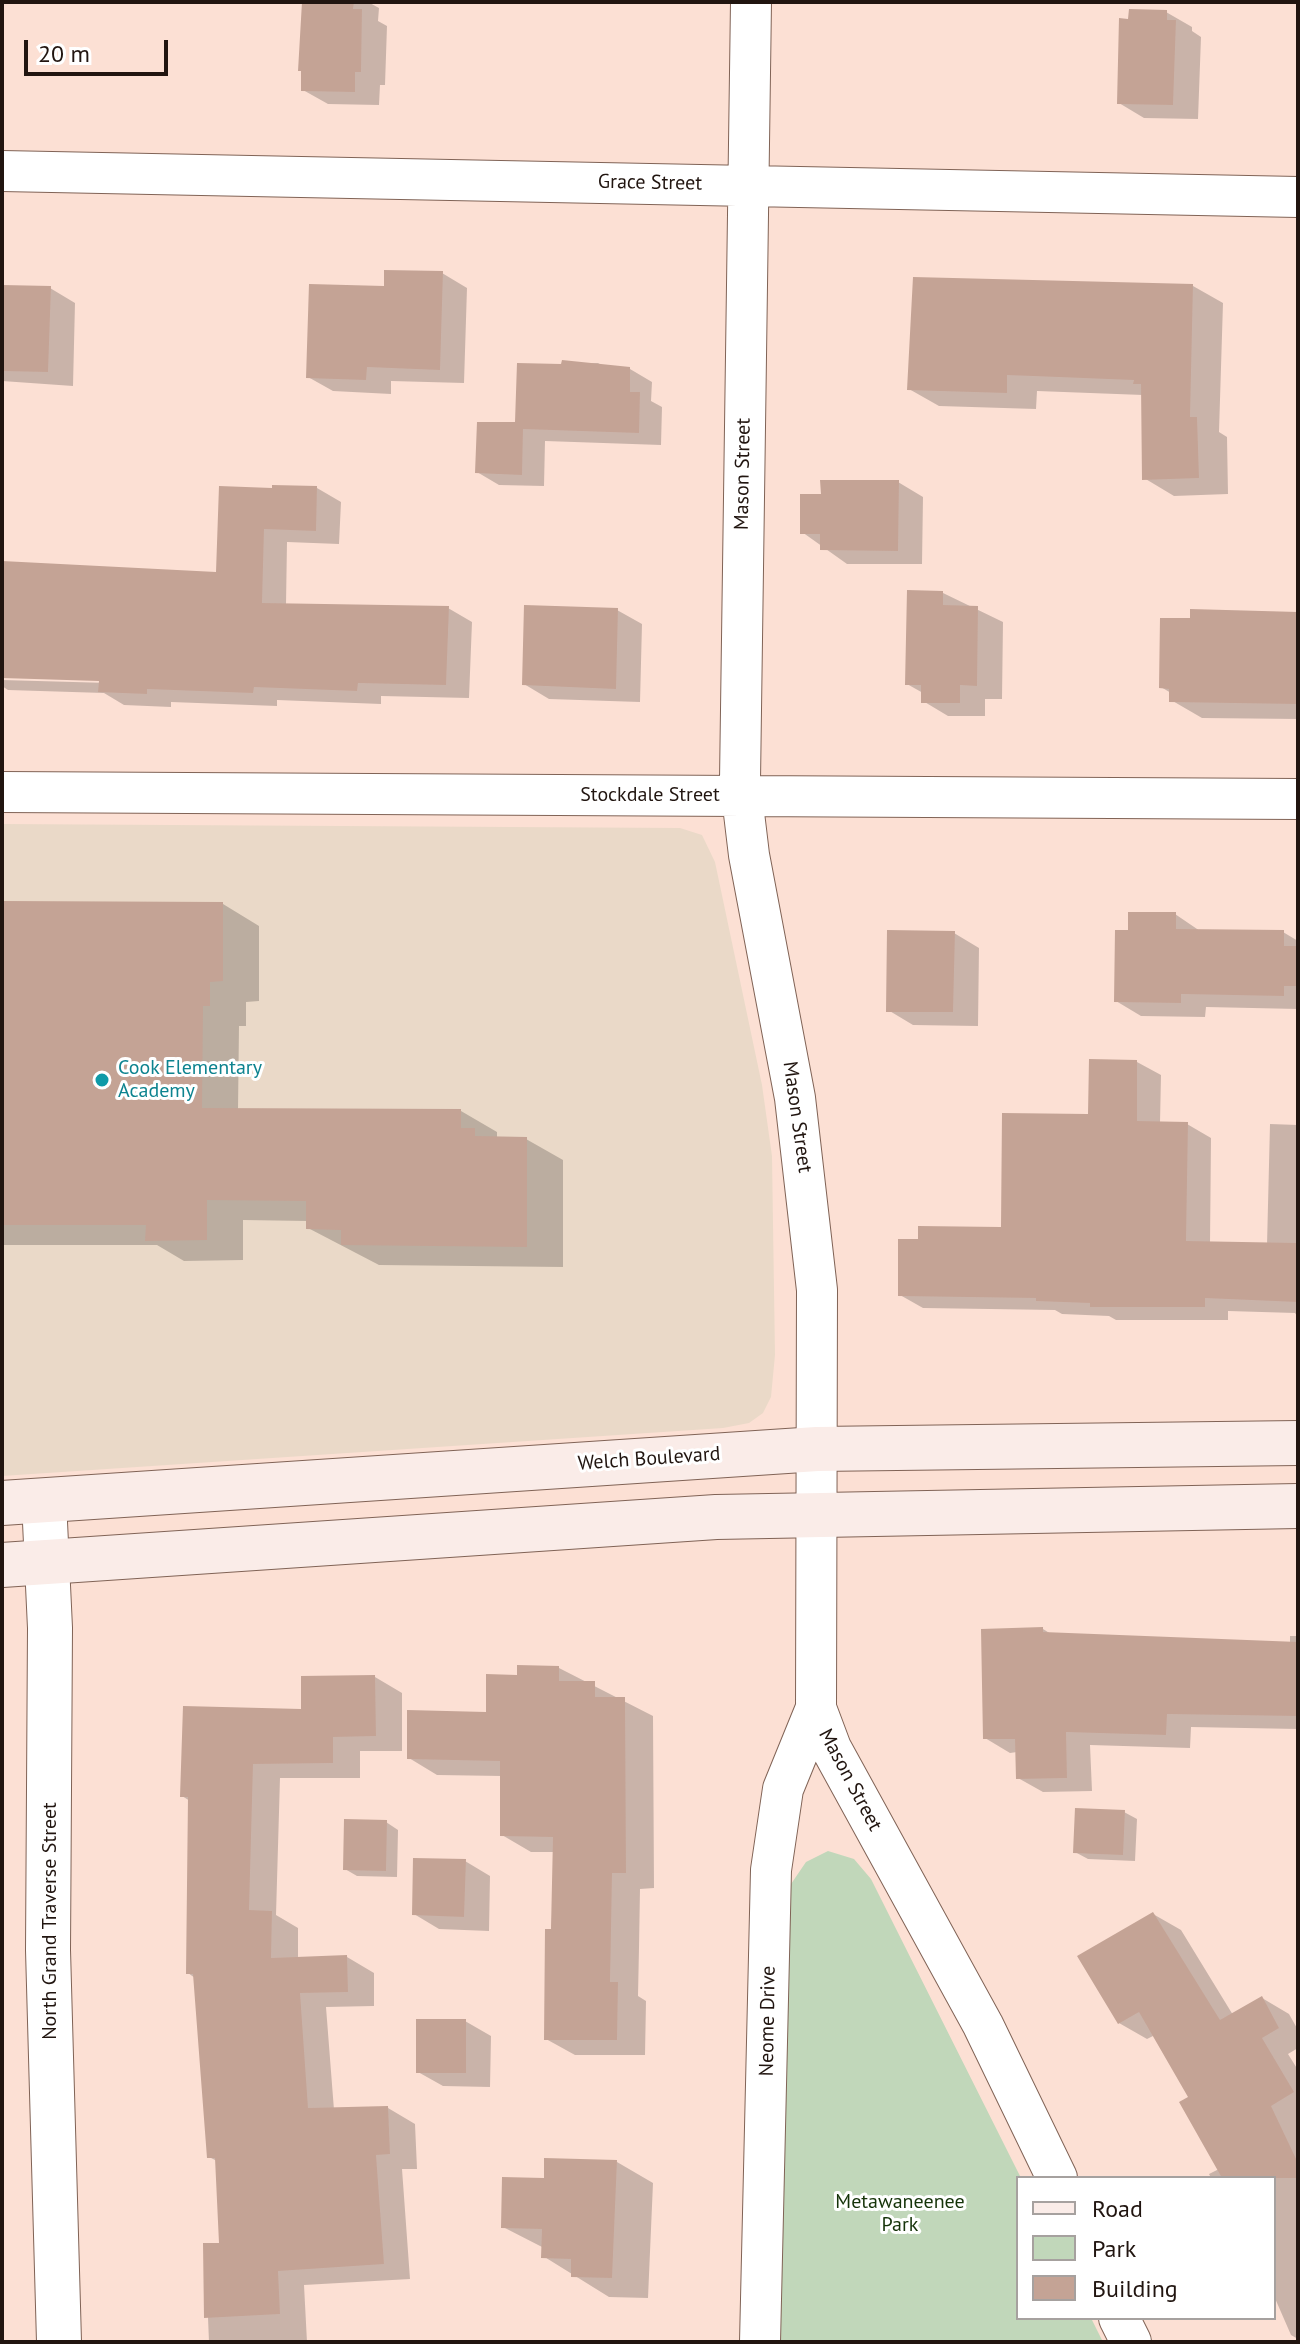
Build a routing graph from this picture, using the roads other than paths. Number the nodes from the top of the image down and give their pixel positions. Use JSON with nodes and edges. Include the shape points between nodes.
{"nodes":[{"id":1,"x":751,"y":2,"type":"edge"},
{"id":2,"x":2,"y":171,"type":"edge"},
{"id":3,"x":747,"y":185,"type":"junction"},
{"id":4,"x":1298,"y":197,"type":"edge"},
{"id":5,"x":2,"y":792,"type":"edge"},
{"id":6,"x":742,"y":795,"type":"junction"},
{"id":7,"x":1298,"y":799,"type":"edge"},
{"id":8,"x":1298,"y":1443,"type":"edge"},
{"id":9,"x":817,"y":1449,"type":"junction"},
{"id":10,"x":23,"y":1502,"type":"edge"},
{"id":11,"x":1298,"y":1506,"type":"edge"},
{"id":12,"x":816,"y":1513,"type":"junction"},
{"id":13,"x":48,"y":1562,"type":"junction"},
{"id":14,"x":2,"y":1565,"type":"edge"},
{"id":15,"x":816,"y":1708,"type":"junction"},
{"id":16,"x":1056,"y":2176,"type":"edge"},
{"id":17,"x":1120,"y":2320,"type":"edge"},
{"id":18,"x":59,"y":2342,"type":"edge"},
{"id":19,"x":760,"y":2342,"type":"edge"},
{"id":20,"x":1131,"y":2342,"type":"edge"}],
"edges":[{"from":1,"to":3,"type":"street","name":"Mason Street"},
{"from":2,"to":3,"type":"street","name":"Grace Street"},
{"from":3,"to":4,"type":"street","name":"Grace Street"},
{"from":3,"to":6,"type":"street","name":"Mason Street"},
{"from":5,"to":6,"type":"street","name":"Stockdale Street"},
{"from":6,"to":7,"type":"street","name":"Stockdale Street"},
{"from":6,"to":9,"type":"street","name":"Mason Street","via":[[802,1148],[817,1290]]},
{"from":8,"to":9,"type":"main road","name":"Welch Boulevard"},
{"from":9,"to":10,"type":"main road","name":"Welch Boulevard"},
{"from":9,"to":12,"type":"street","name":"Mason Street"},
{"from":10,"to":13,"type":"street","name":"North Grand Traverse Street"},
{"from":11,"to":12,"type":"main road"},
{"from":12,"to":13,"type":"main road"},
{"from":12,"to":15,"type":"street","name":"Mason Street"},
{"from":13,"to":14,"type":"main road"},
{"from":13,"to":18,"type":"street","name":"North Grand Traverse Street","via":[[48,1966]]},
{"from":15,"to":16,"type":"street","name":"Mason Street","via":[[831,1748],[983,2025]]},
{"from":15,"to":19,"type":"street","name":"Neome Drive","via":[[783,1789],[771,1870]]},
{"from":17,"to":20,"type":"street"}]}
